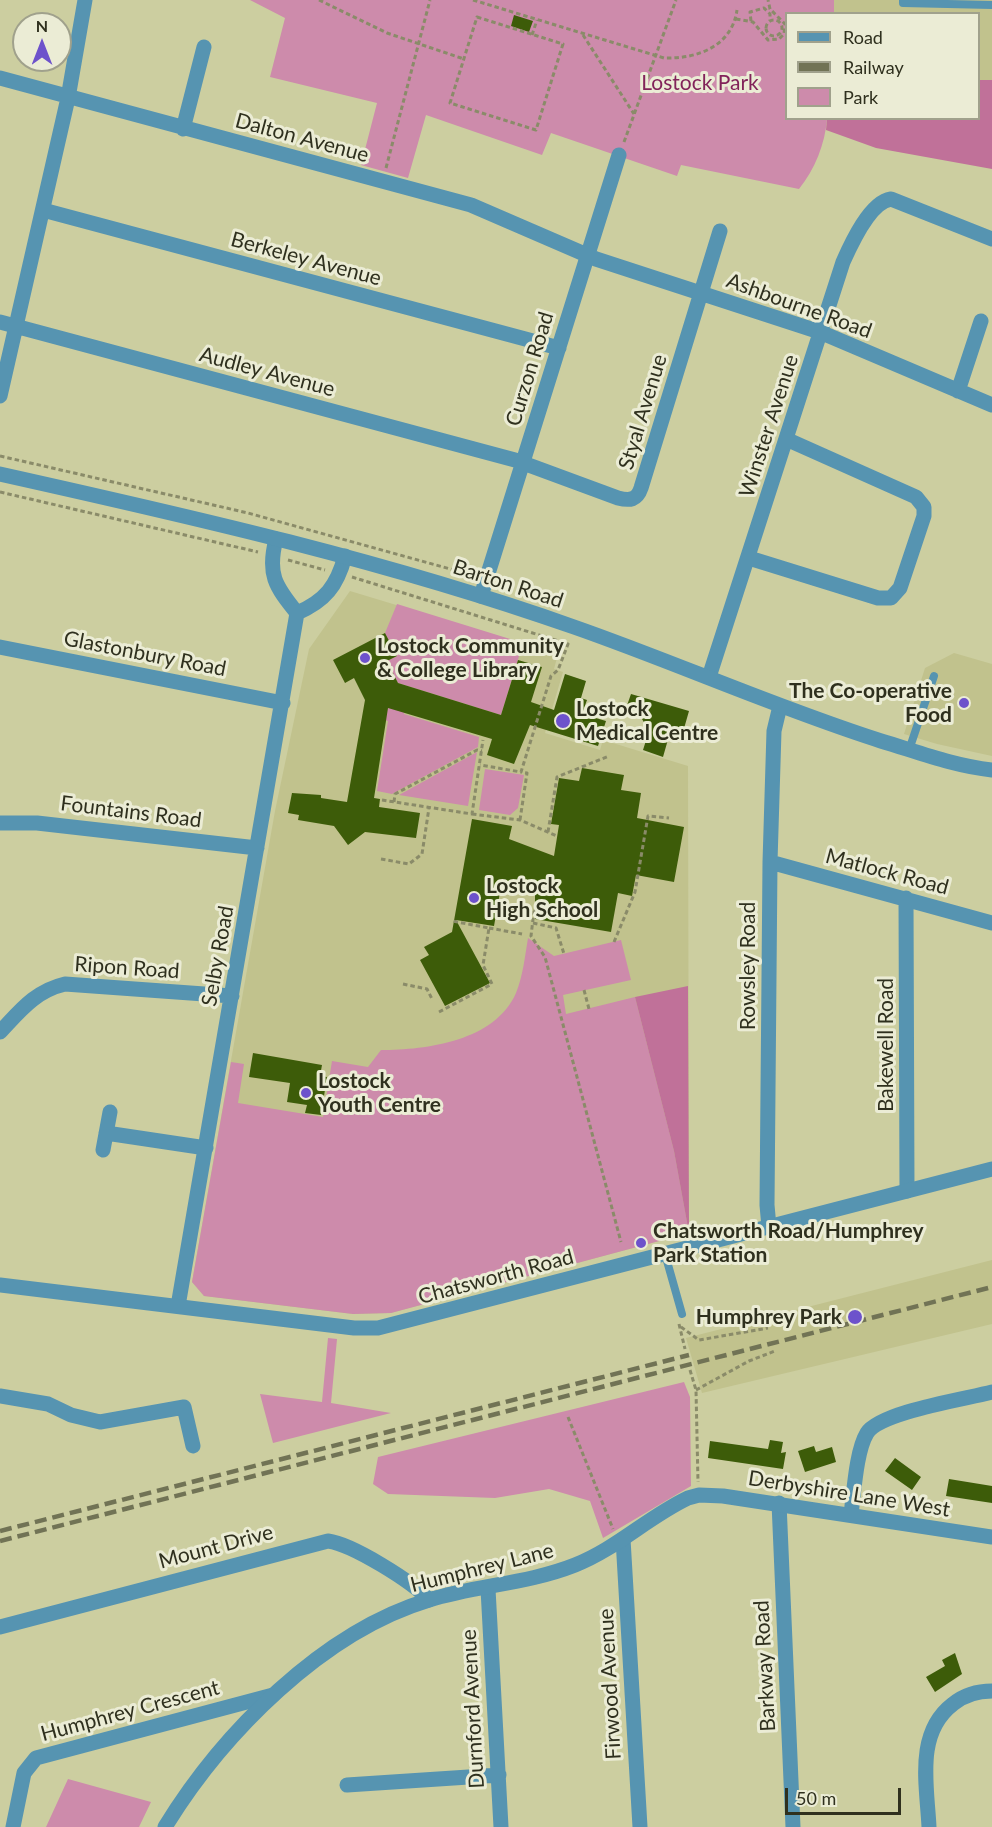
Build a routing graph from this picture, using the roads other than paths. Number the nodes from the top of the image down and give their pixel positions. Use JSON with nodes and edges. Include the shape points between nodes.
{"nodes":[{"id":1,"x":85,"y":0,"type":"edge"},
{"id":2,"x":903,"y":0,"type":"edge"},
{"id":3,"x":992,"y":5,"type":"edge"},
{"id":4,"x":204,"y":47,"type":"dead end"},
{"id":5,"x":0,"y":78,"type":"edge"},
{"id":6,"x":68,"y":98,"type":"junction"},
{"id":7,"x":183,"y":129,"type":"junction"},
{"id":8,"x":619,"y":155,"type":"road end"},
{"id":9,"x":43,"y":210,"type":"junction"},
{"id":10,"x":720,"y":231,"type":"dead end"},
{"id":11,"x":992,"y":239,"type":"edge"},
{"id":12,"x":588,"y":255,"type":"junction"},
{"id":13,"x":702,"y":293,"type":"junction"},
{"id":14,"x":0,"y":321,"type":"edge"},
{"id":15,"x":981,"y":321,"type":"dead end"},
{"id":16,"x":16,"y":326,"type":"junction"},
{"id":17,"x":820,"y":332,"type":"junction"},
{"id":18,"x":559,"y":348,"type":"junction"},
{"id":19,"x":958,"y":391,"type":"junction"},
{"id":20,"x":0,"y":396,"type":"edge"},
{"id":21,"x":992,"y":405,"type":"edge"},
{"id":22,"x":786,"y":439,"type":"junction"},
{"id":23,"x":523,"y":463,"type":"junction"},
{"id":24,"x":0,"y":474,"type":"edge"},
{"id":25,"x":276,"y":539,"type":"junction"},
{"id":26,"x":345,"y":556,"type":"junction"},
{"id":27,"x":749,"y":558,"type":"junction"},
{"id":28,"x":481,"y":596,"type":"junction"},
{"id":29,"x":297,"y":613,"type":"junction"},
{"id":30,"x":0,"y":647,"type":"edge"},
{"id":31,"x":934,"y":675,"type":"dead end"},
{"id":32,"x":709,"y":677,"type":"junction"},
{"id":33,"x":283,"y":703,"type":"junction"},
{"id":34,"x":780,"y":706,"type":"junction"},
{"id":35,"x":909,"y":750,"type":"junction"},
{"id":36,"x":992,"y":770,"type":"edge"},
{"id":37,"x":0,"y":823,"type":"edge"},
{"id":38,"x":257,"y":848,"type":"junction"},
{"id":39,"x":770,"y":861,"type":"junction"},
{"id":40,"x":906,"y":898,"type":"junction"},
{"id":41,"x":992,"y":923,"type":"edge"},
{"id":42,"x":232,"y":996,"type":"junction"},
{"id":43,"x":0,"y":1032,"type":"edge"},
{"id":44,"x":110,"y":1112,"type":"dead end"},
{"id":45,"x":106,"y":1133,"type":"junction"},
{"id":46,"x":206,"y":1148,"type":"junction"},
{"id":47,"x":103,"y":1150,"type":"dead end"},
{"id":48,"x":992,"y":1169,"type":"edge"},
{"id":49,"x":907,"y":1191,"type":"junction"},
{"id":50,"x":769,"y":1227,"type":"junction"},
{"id":51,"x":665,"y":1254,"type":"junction"},
{"id":52,"x":0,"y":1285,"type":"edge"},
{"id":53,"x":178,"y":1306,"type":"junction"},
{"id":54,"x":681,"y":1314,"type":"dead end"},
{"id":55,"x":992,"y":1392,"type":"edge"},
{"id":56,"x":0,"y":1396,"type":"edge"},
{"id":57,"x":193,"y":1446,"type":"dead end"},
{"id":58,"x":699,"y":1495,"type":"joint"},
{"id":59,"x":779,"y":1503,"type":"junction"},
{"id":60,"x":851,"y":1514,"type":"junction"},
{"id":61,"x":992,"y":1537,"type":"edge"},
{"id":62,"x":621,"y":1540,"type":"junction"},
{"id":63,"x":488,"y":1588,"type":"junction"},
{"id":64,"x":429,"y":1600,"type":"junction"},
{"id":65,"x":0,"y":1627,"type":"edge"},
{"id":66,"x":992,"y":1691,"type":"edge"},
{"id":67,"x":273,"y":1695,"type":"junction"},
{"id":68,"x":499,"y":1775,"type":"junction"},
{"id":69,"x":347,"y":1785,"type":"dead end"},
{"id":70,"x":13,"y":1827,"type":"edge"},
{"id":71,"x":165,"y":1827,"type":"edge"},
{"id":72,"x":501,"y":1827,"type":"edge"},
{"id":73,"x":640,"y":1827,"type":"edge"},
{"id":74,"x":793,"y":1827,"type":"edge"},
{"id":75,"x":929,"y":1827,"type":"edge"}],
"edges":[{"from":1,"to":6,"type":"street"},
{"from":2,"to":3,"type":"lane"},
{"from":4,"to":7,"type":"street"},
{"from":5,"to":6,"type":"street","name":"Dalton Avenue"},
{"from":6,"to":7,"type":"street","name":"Dalton Avenue"},
{"from":6,"to":9,"type":"street"},
{"from":7,"to":12,"type":"street","name":"Dalton Avenue","via":[[471,205]]},
{"from":8,"to":12,"type":"street","name":"Curzon Road"},
{"from":9,"to":16,"type":"street"},
{"from":9,"to":18,"type":"street","name":"Berkeley Avenue"},
{"from":10,"to":13,"type":"street"},
{"from":11,"to":17,"type":"street","name":"Winster Avenue","via":[[902,201],[887,200],[868,218],[849,249]]},
{"from":12,"to":13,"type":"street","name":"Ashbourne Road"},
{"from":12,"to":18,"type":"street","name":"Curzon Road"},
{"from":13,"to":17,"type":"street","name":"Ashbourne Road"},
{"from":13,"to":23,"type":"street","name":"Styal Avenue","via":[[637,496],[630,500],[618,498]]},
{"from":14,"to":16,"type":"street","name":"Audley Avenue"},
{"from":15,"to":19,"type":"street"},
{"from":16,"to":20,"type":"street"},
{"from":16,"to":23,"type":"street","name":"Audley Avenue"},
{"from":17,"to":19,"type":"street","name":"Ashbourne Road"},
{"from":17,"to":22,"type":"street","name":"Winster Avenue"},
{"from":18,"to":23,"type":"street","name":"Curzon Road"},
{"from":19,"to":21,"type":"street","name":"Ashbourne Road"},
{"from":22,"to":27,"type":"street","name":"Winster Avenue"},
{"from":22,"to":27,"type":"street","via":[[916,497],[924,507],[920,528],[900,588],[886,598]]},
{"from":23,"to":28,"type":"street","name":"Curzon Road"},
{"from":24,"to":25,"type":"street","name":"Barton Road"},
{"from":25,"to":26,"type":"street","name":"Barton Road"},
{"from":25,"to":29,"type":"street","via":[[271,562],[273,577]]},
{"from":26,"to":28,"type":"street","name":"Barton Road"},
{"from":26,"to":29,"type":"street","via":[[338,580],[327,595]]},
{"from":27,"to":32,"type":"street","name":"Winster Avenue"},
{"from":28,"to":32,"type":"street","name":"Barton Road"},
{"from":29,"to":33,"type":"street","name":"Selby Road"},
{"from":30,"to":33,"type":"street","name":"Glastonbury Road"},
{"from":31,"to":35,"type":"lane"},
{"from":32,"to":34,"type":"street","name":"Barton Road"},
{"from":33,"to":38,"type":"street","name":"Selby Road"},
{"from":34,"to":35,"type":"street","name":"Barton Road"},
{"from":34,"to":39,"type":"street","name":"Rowsley Road","via":[[774,731]]},
{"from":35,"to":36,"type":"street","name":"Barton Road"},
{"from":37,"to":38,"type":"street","name":"Fountains Road","via":[[37,823]]},
{"from":38,"to":42,"type":"street","name":"Selby Road"},
{"from":39,"to":40,"type":"street","name":"Matlock Road"},
{"from":39,"to":50,"type":"street","name":"Rowsley Road"},
{"from":40,"to":41,"type":"street","name":"Matlock Road"},
{"from":40,"to":49,"type":"street","name":"Bakewell Road"},
{"from":42,"to":43,"type":"street","name":"Ripon Road","via":[[65,984],[34,996]]},
{"from":42,"to":46,"type":"street","name":"Selby Road"},
{"from":44,"to":45,"type":"street"},
{"from":45,"to":46,"type":"street"},
{"from":45,"to":47,"type":"street"},
{"from":46,"to":53,"type":"street","name":"Selby Road"},
{"from":48,"to":49,"type":"street","name":"Chatsworth Road"},
{"from":49,"to":50,"type":"street","name":"Chatsworth Road"},
{"from":50,"to":51,"type":"street","name":"Chatsworth Road"},
{"from":51,"to":53,"type":"street","name":"Chatsworth Road","via":[[378,1328]]},
{"from":51,"to":54,"type":"lane"},
{"from":52,"to":53,"type":"street","name":"Chatsworth Road"},
{"from":55,"to":60,"type":"street","via":[[891,1417],[872,1427],[862,1445]]},
{"from":56,"to":57,"type":"street","via":[[48,1404],[100,1422],[184,1407]]},
{"from":58,"to":59,"type":"street","name":"Derbyshire Lane West"},
{"from":58,"to":62,"type":"street","name":"Humphrey Lane","via":[[679,1503]]},
{"from":59,"to":60,"type":"street","name":"Derbyshire Lane West"},
{"from":59,"to":74,"type":"street","name":"Barkway Road"},
{"from":60,"to":61,"type":"street","name":"Derbyshire Lane West"},
{"from":62,"to":63,"type":"street","name":"Humphrey Lane","via":[[552,1574]]},
{"from":62,"to":73,"type":"street","name":"Firwood Avenue"},
{"from":63,"to":64,"type":"street","name":"Humphrey Lane"},
{"from":63,"to":68,"type":"street","name":"Durnford Avenue"},
{"from":64,"to":65,"type":"street","name":"Mount Drive","via":[[417,1588],[357,1552],[328,1540]]},
{"from":64,"to":67,"type":"street","name":"Humphrey Lane","via":[[350,1638]]},
{"from":66,"to":75,"type":"street","via":[[957,1700],[945,1709],[931,1732],[926,1758]]},
{"from":67,"to":70,"type":"street","name":"Humphrey Crescent","via":[[36,1758],[24,1773]]},
{"from":67,"to":71,"type":"street","name":"Humphrey Lane","via":[[208,1766]]},
{"from":68,"to":69,"type":"street"},
{"from":68,"to":72,"type":"street","name":"Durnford Avenue"}]}
